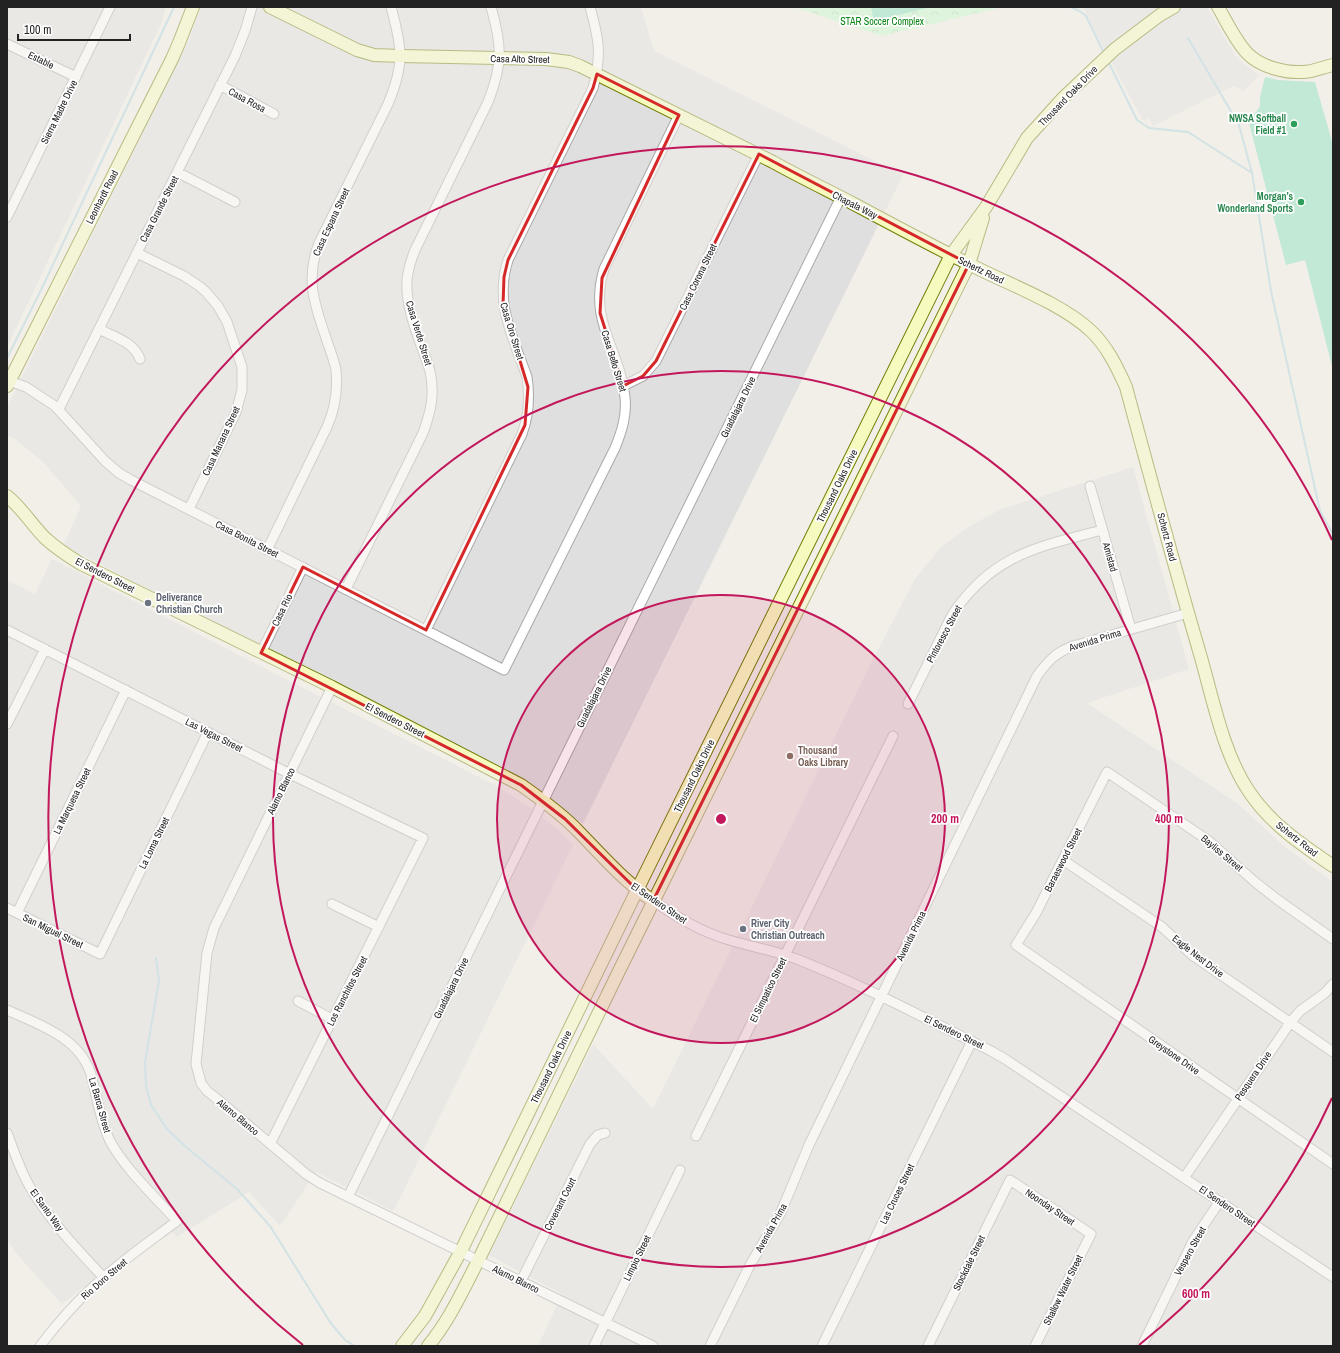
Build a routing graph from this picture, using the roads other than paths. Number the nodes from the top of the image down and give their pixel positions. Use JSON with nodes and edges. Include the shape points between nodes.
{"nodes":[{"id":1,"x":110,"y":7,"type":"edge"},
{"id":2,"x":193,"y":7,"type":"edge"},
{"id":3,"x":252,"y":7,"type":"edge"},
{"id":4,"x":270,"y":7,"type":"edge"},
{"id":5,"x":391,"y":7,"type":"edge"},
{"id":6,"x":491,"y":7,"type":"edge"},
{"id":7,"x":590,"y":7,"type":"edge"},
{"id":8,"x":1174,"y":7,"type":"edge"},
{"id":9,"x":1218,"y":7,"type":"edge"},
{"id":10,"x":7,"y":44,"type":"edge"},
{"id":11,"x":401,"y":56,"type":"junction"},
{"id":12,"x":499,"y":58,"type":"junction"},
{"id":13,"x":1333,"y":65,"type":"edge"},
{"id":14,"x":597,"y":74,"type":"junction"},
{"id":15,"x":76,"y":77,"type":"junction"},
{"id":16,"x":220,"y":85,"type":"junction"},
{"id":17,"x":274,"y":114,"type":"dead end"},
{"id":18,"x":679,"y":115,"type":"junction"},
{"id":19,"x":759,"y":154,"type":"junction"},
{"id":20,"x":178,"y":172,"type":"junction"},
{"id":21,"x":841,"y":198,"type":"junction"},
{"id":22,"x":235,"y":202,"type":"dead end"},
{"id":23,"x":986,"y":207,"type":"junction"},
{"id":24,"x":7,"y":217,"type":"edge"},
{"id":25,"x":137,"y":253,"type":"junction"},
{"id":26,"x":951,"y":255,"type":"junction"},
{"id":27,"x":969,"y":264,"type":"junction"},
{"id":28,"x":99,"y":329,"type":"junction"},
{"id":29,"x":140,"y":359,"type":"dead end"},
{"id":30,"x":8,"y":383,"type":"edge"},
{"id":31,"x":623,"y":386,"type":"junction"},
{"id":32,"x":58,"y":409,"type":"junction"},
{"id":33,"x":1090,"y":486,"type":"dead end"},
{"id":34,"x":7,"y":496,"type":"edge"},
{"id":35,"x":189,"y":509,"type":"junction"},
{"id":36,"x":1102,"y":530,"type":"junction"},
{"id":37,"x":267,"y":550,"type":"junction"},
{"id":38,"x":303,"y":567,"type":"junction"},
{"id":39,"x":346,"y":589,"type":"junction"},
{"id":40,"x":1188,"y":613,"type":"junction"},
{"id":41,"x":1131,"y":629,"type":"junction"},
{"id":42,"x":7,"y":630,"type":"edge"},
{"id":43,"x":426,"y":630,"type":"junction"},
{"id":44,"x":45,"y":649,"type":"junction"},
{"id":45,"x":261,"y":653,"type":"junction"},
{"id":46,"x":504,"y":670,"type":"joint"},
{"id":47,"x":332,"y":688,"type":"junction"},
{"id":48,"x":126,"y":690,"type":"junction"},
{"id":49,"x":908,"y":704,"type":"dead end"},
{"id":50,"x":7,"y":724,"type":"edge"},
{"id":51,"x":208,"y":732,"type":"junction"},
{"id":52,"x":892,"y":736,"type":"dead end"},
{"id":53,"x":1107,"y":772,"type":"joint"},
{"id":54,"x":290,"y":774,"type":"junction"},
{"id":55,"x":543,"y":801,"type":"junction"},
{"id":56,"x":423,"y":838,"type":"joint"},
{"id":57,"x":1063,"y":860,"type":"junction"},
{"id":58,"x":1333,"y":866,"type":"edge"},
{"id":59,"x":637,"y":890,"type":"junction"},
{"id":60,"x":653,"y":902,"type":"junction"},
{"id":61,"x":332,"y":904,"type":"dead end"},
{"id":62,"x":7,"y":908,"type":"edge"},
{"id":63,"x":17,"y":913,"type":"junction"},
{"id":64,"x":379,"y":927,"type":"junction"},
{"id":65,"x":1333,"y":939,"type":"edge"},
{"id":66,"x":1016,"y":945,"type":"joint"},
{"id":67,"x":100,"y":954,"type":"joint"},
{"id":68,"x":785,"y":955,"type":"junction"},
{"id":69,"x":1333,"y":984,"type":"edge"},
{"id":70,"x":881,"y":997,"type":"junction"},
{"id":71,"x":298,"y":1002,"type":"dead end"},
{"id":72,"x":7,"y":1010,"type":"edge"},
{"id":73,"x":332,"y":1019,"type":"junction"},
{"id":74,"x":1290,"y":1023,"type":"junction"},
{"id":75,"x":972,"y":1041,"type":"junction"},
{"id":76,"x":1333,"y":1052,"type":"edge"},
{"id":77,"x":1238,"y":1098,"type":"junction"},
{"id":78,"x":7,"y":1132,"type":"edge"},
{"id":79,"x":605,"y":1133,"type":"dead end"},
{"id":80,"x":696,"y":1136,"type":"dead end"},
{"id":81,"x":270,"y":1144,"type":"junction"},
{"id":82,"x":1333,"y":1164,"type":"edge"},
{"id":83,"x":680,"y":1170,"type":"dead end"},
{"id":84,"x":1184,"y":1178,"type":"junction"},
{"id":85,"x":1010,"y":1180,"type":"joint"},
{"id":86,"x":348,"y":1197,"type":"junction"},
{"id":87,"x":1220,"y":1201,"type":"junction"},
{"id":88,"x":177,"y":1221,"type":"joint"},
{"id":89,"x":1091,"y":1234,"type":"joint"},
{"id":90,"x":460,"y":1251,"type":"junction"},
{"id":91,"x":478,"y":1261,"type":"junction"},
{"id":92,"x":1333,"y":1276,"type":"edge"},
{"id":93,"x":104,"y":1278,"type":"junction"},
{"id":94,"x":521,"y":1281,"type":"junction"},
{"id":95,"x":605,"y":1323,"type":"junction"},
{"id":96,"x":40,"y":1346,"type":"edge"},
{"id":97,"x":402,"y":1346,"type":"edge"},
{"id":98,"x":428,"y":1346,"type":"edge"},
{"id":99,"x":594,"y":1346,"type":"edge"},
{"id":100,"x":653,"y":1346,"type":"edge"},
{"id":101,"x":710,"y":1346,"type":"edge"},
{"id":102,"x":822,"y":1346,"type":"edge"},
{"id":103,"x":928,"y":1346,"type":"edge"},
{"id":104,"x":1035,"y":1346,"type":"edge"},
{"id":105,"x":1142,"y":1346,"type":"edge"}],
"edges":[{"from":1,"to":15,"type":"street","name":"Sierra Madre Drive"},
{"from":2,"to":30,"type":"street","name":"Leonhardt Road","via":[[172,59]]},
{"from":3,"to":16,"type":"street","name":"Casa Grande Street","via":[[235,56]]},
{"from":4,"to":11,"type":"street","name":"Casa Alto Street","via":[[357,50],[374,55]]},
{"from":5,"to":11,"type":"street","name":"Casa Espana Street"},
{"from":6,"to":12,"type":"street","name":"Casa Verde Street","via":[[498,34]]},
{"from":7,"to":14,"type":"street","name":"Casa Oro Street","via":[[599,44]]},
{"from":8,"to":23,"type":"street","name":"Thousand Oaks Drive","via":[[1115,49],[1072,88],[1028,138]]},
{"from":9,"to":13,"type":"street","via":[[1248,54],[1266,65],[1288,72],[1305,72]]},
{"from":10,"to":15,"type":"street","name":"Estable"},
{"from":11,"to":12,"type":"street","name":"Casa Alto Street"},
{"from":11,"to":37,"type":"street","name":"Casa Espana Street","via":[[397,80],[388,104],[315,253],[311,271],[313,299],[335,368],[336,398],[327,427]]},
{"from":12,"to":14,"type":"street","name":"Casa Alto Street","via":[[557,60]]},
{"from":12,"to":39,"type":"street","name":"Casa Verde Street","via":[[496,83],[488,102],[415,250],[408,272],[407,288],[411,313],[432,380],[429,416]]},
{"from":14,"to":18,"type":"street","name":"Casa Alto Street"},
{"from":14,"to":43,"type":"street","name":"Casa Oro Street","via":[[593,88],[508,260],[502,286],[507,320],[527,377],[529,406],[525,425]]},
{"from":15,"to":24,"type":"street","name":"Sierra Madre Drive"},
{"from":16,"to":17,"type":"street","name":"Casa Rosa"},
{"from":16,"to":20,"type":"street","name":"Casa Grande Street"},
{"from":18,"to":19,"type":"street","name":"Casa Alto Street"},
{"from":18,"to":31,"type":"street","name":"Casa Bello Street","via":[[602,278],[599,295],[600,313]]},
{"from":19,"to":21,"type":"street","name":"Chapala Way"},
{"from":19,"to":31,"type":"street","name":"Casa Corona Street","via":[[656,361],[643,376]]},
{"from":20,"to":22,"type":"street"},
{"from":20,"to":25,"type":"street","name":"Casa Grande Street"},
{"from":21,"to":26,"type":"street","name":"Chapala Way"},
{"from":21,"to":55,"type":"street","name":"Guadalajara Drive"},
{"from":23,"to":26,"type":"street","name":"Thousand Oaks Drive"},
{"from":23,"to":27,"type":"street","name":"Thousand Oaks Drive"},
{"from":25,"to":28,"type":"street","name":"Casa Grande Street"},
{"from":25,"to":35,"type":"street","name":"Casa Manana Street","via":[[184,276],[212,298],[223,314],[240,359],[240,401]]},
{"from":26,"to":27,"type":"street","name":"Schertz Road"},
{"from":26,"to":59,"type":"street","name":"Thousand Oaks Drive"},
{"from":27,"to":40,"type":"street","name":"Schertz Road","via":[[1067,312],[1092,332],[1113,360],[1126,387]]},
{"from":27,"to":60,"type":"street","name":"Thousand Oaks Drive"},
{"from":28,"to":29,"type":"street","via":[[130,344]]},
{"from":28,"to":32,"type":"street","name":"Casa Grande Street"},
{"from":30,"to":32,"type":"street","name":"Casa Bonita Street","via":[[26,388]]},
{"from":31,"to":46,"type":"street","name":"Casa Bello Street","via":[[624,418],[615,448]]},
{"from":32,"to":35,"type":"street","name":"Casa Bonita Street","via":[[119,473]]},
{"from":33,"to":36,"type":"street","name":"Amistad"},
{"from":34,"to":45,"type":"street","name":"El Sendero Street","via":[[45,538],[81,564]]},
{"from":35,"to":37,"type":"street","name":"Casa Bonita Street"},
{"from":36,"to":41,"type":"street","name":"Amistad"},
{"from":36,"to":49,"type":"street","name":"Pintoresco Street","via":[[1028,551],[1012,558],[984,577],[952,615]]},
{"from":37,"to":38,"type":"street","name":"Casa Bonita Street"},
{"from":38,"to":39,"type":"street","name":"Casa Bonita Street"},
{"from":38,"to":45,"type":"street","name":"Casa Rio"},
{"from":39,"to":43,"type":"street","name":"Casa Bonita Street"},
{"from":40,"to":41,"type":"street","name":"Avenida Prima"},
{"from":40,"to":58,"type":"street","name":"Schertz Road","via":[[1226,746],[1248,791],[1281,828]]},
{"from":41,"to":70,"type":"street","name":"Avenida Prima","via":[[1063,650],[1046,663],[1037,676]]},
{"from":42,"to":44,"type":"street","name":"Las Vegas Street"},
{"from":43,"to":46,"type":"street","name":"Casa Bonita Street"},
{"from":44,"to":48,"type":"street","name":"Las Vegas Street"},
{"from":44,"to":50,"type":"street"},
{"from":45,"to":47,"type":"street","name":"El Sendero Street"},
{"from":47,"to":54,"type":"street","name":"Alamo Blanco"},
{"from":47,"to":55,"type":"street","name":"El Sendero Street","via":[[521,785]]},
{"from":48,"to":51,"type":"street","name":"Las Vegas Street"},
{"from":48,"to":63,"type":"street","name":"La Marquesa Street"},
{"from":51,"to":54,"type":"street","name":"Las Vegas Street"},
{"from":51,"to":67,"type":"street","name":"La Loma Street"},
{"from":52,"to":68,"type":"street","name":"El Simpatico Street"},
{"from":53,"to":57,"type":"street","name":"Baraeswood Street"},
{"from":53,"to":65,"type":"street","name":"Bayliss Street","via":[[1209,841],[1261,887]]},
{"from":54,"to":56,"type":"street","name":"Las Vegas Street"},
{"from":54,"to":81,"type":"street","name":"Alamo Blanco","via":[[209,942],[196,1064],[201,1083],[207,1091]]},
{"from":55,"to":59,"type":"street","name":"El Sendero Street","via":[[574,827],[604,860]]},
{"from":55,"to":86,"type":"street","name":"Guadalajara Drive"},
{"from":56,"to":64,"type":"street","name":"Los Ranchitos Street"},
{"from":57,"to":66,"type":"street","name":"Baraeswood Street","via":[[1036,913]]},
{"from":57,"to":74,"type":"street","name":"Eagle Nest Drive","via":[[1162,928],[1192,954]]},
{"from":59,"to":60,"type":"street","name":"El Sendero Street"},
{"from":59,"to":90,"type":"street","name":"Thousand Oaks Drive"},
{"from":60,"to":68,"type":"street","name":"El Sendero Street","via":[[706,932]]},
{"from":60,"to":91,"type":"street","name":"Thousand Oaks Drive"},
{"from":61,"to":64,"type":"street"},
{"from":62,"to":63,"type":"street","name":"San Miguel Street"},
{"from":63,"to":67,"type":"street","name":"San Miguel Street"},
{"from":64,"to":73,"type":"street","name":"Los Ranchitos Street"},
{"from":66,"to":77,"type":"street","name":"Greystone Drive"},
{"from":68,"to":70,"type":"street","name":"El Sendero Street","via":[[827,971]]},
{"from":68,"to":80,"type":"street","name":"El Simpatico Street"},
{"from":69,"to":74,"type":"street","name":"Pesquera Drive","via":[[1300,1011]]},
{"from":70,"to":75,"type":"street","name":"El Sendero Street"},
{"from":70,"to":101,"type":"street","name":"Avenida Prima","via":[[809,1145],[781,1212],[750,1265]]},
{"from":71,"to":73,"type":"street"},
{"from":72,"to":88,"type":"street","name":"La Barca Street","via":[[67,1040],[77,1050],[92,1076],[103,1125],[110,1140],[127,1165]]},
{"from":73,"to":81,"type":"street","name":"Los Ranchitos Street"},
{"from":74,"to":76,"type":"street","name":"Eagle Nest Drive"},
{"from":74,"to":77,"type":"street","name":"Pesquera Drive"},
{"from":75,"to":84,"type":"street","name":"El Sendero Street","via":[[1005,1059]]},
{"from":75,"to":102,"type":"street","name":"Las Cruces Street"},
{"from":77,"to":82,"type":"street","name":"Greystone Drive"},
{"from":77,"to":84,"type":"street","name":"Pesquera Drive"},
{"from":78,"to":93,"type":"street","name":"El Santo Way","via":[[24,1175],[42,1206]]},
{"from":79,"to":94,"type":"street","name":"Covenant Court","via":[[598,1135],[590,1144]]},
{"from":81,"to":86,"type":"street","name":"Alamo Blanco","via":[[306,1174]]},
{"from":83,"to":95,"type":"street","name":"Limpio Street"},
{"from":84,"to":87,"type":"street","name":"El Sendero Street"},
{"from":85,"to":89,"type":"street","name":"Noonday Street"},
{"from":85,"to":103,"type":"street","name":"Stockdale Street"},
{"from":86,"to":90,"type":"street","name":"Alamo Blanco"},
{"from":87,"to":92,"type":"street","name":"El Sendero Street"},
{"from":87,"to":105,"type":"street","name":"Vespero Street","via":[[1193,1240]]},
{"from":88,"to":93,"type":"street","name":"Rio Doro Street"},
{"from":89,"to":104,"type":"street","name":"Shallow Water Street"},
{"from":90,"to":91,"type":"street","name":"Alamo Blanco"},
{"from":90,"to":97,"type":"street","name":"Thousand Oaks Drive","via":[[424,1316]]},
{"from":91,"to":94,"type":"street","name":"Alamo Blanco"},
{"from":91,"to":98,"type":"street","name":"Thousand Oaks Drive","via":[[451,1312]]},
{"from":93,"to":96,"type":"street","name":"Rio Doro Street","via":[[67,1313]]},
{"from":94,"to":95,"type":"street","name":"Alamo Blanco"},
{"from":95,"to":99,"type":"street","name":"Limpio Street"},
{"from":95,"to":100,"type":"street","name":"Alamo Blanco"}]}
